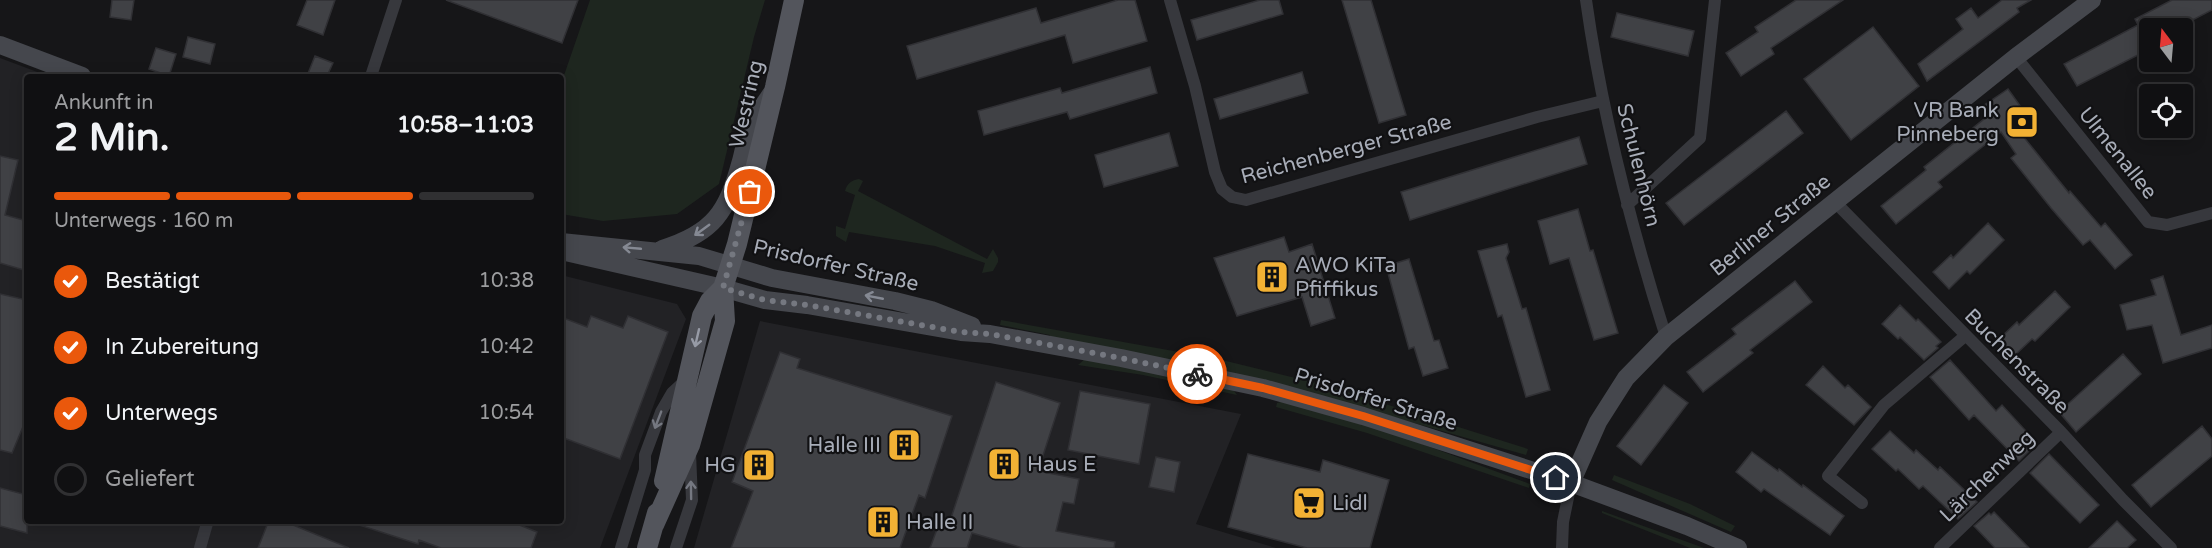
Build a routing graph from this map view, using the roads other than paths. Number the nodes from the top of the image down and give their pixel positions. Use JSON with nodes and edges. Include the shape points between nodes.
{"nodes":[{"id":1,"x":396,"y":0,"type":"edge"},
{"id":2,"x":794,"y":0,"type":"edge"},
{"id":3,"x":1170,"y":0,"type":"edge"},
{"id":4,"x":1586,"y":0,"type":"edge"},
{"id":5,"x":1715,"y":0,"type":"edge"},
{"id":6,"x":2090,"y":1,"type":"edge"},
{"id":7,"x":1,"y":45,"type":"edge"},
{"id":8,"x":2016,"y":57,"type":"junction"},
{"id":9,"x":77,"y":74,"type":"edge"},
{"id":10,"x":372,"y":74,"type":"edge"},
{"id":11,"x":775,"y":87,"type":"junction"},
{"id":12,"x":1603,"y":101,"type":"junction"},
{"id":13,"x":1835,"y":202,"type":"junction"},
{"id":14,"x":1627,"y":205,"type":"junction"},
{"id":15,"x":2212,"y":213,"type":"edge"},
{"id":16,"x":564,"y":242,"type":"edge"},
{"id":17,"x":659,"y":250,"type":"junction"},
{"id":18,"x":564,"y":252,"type":"edge"},
{"id":19,"x":731,"y":264,"type":"junction"},
{"id":20,"x":723,"y":288,"type":"junction"},
{"id":21,"x":990,"y":334,"type":"junction"},
{"id":22,"x":1965,"y":336,"type":"junction"},
{"id":23,"x":1666,"y":337,"type":"junction"},
{"id":24,"x":688,"y":378,"type":"junction"},
{"id":25,"x":2061,"y":432,"type":"junction"},
{"id":26,"x":690,"y":445,"type":"junction"},
{"id":27,"x":1571,"y":483,"type":"junction"},
{"id":28,"x":1862,"y":503,"type":"dead end"},
{"id":29,"x":207,"y":524,"type":"edge"},
{"id":30,"x":654,"y":525,"type":"junction"},
{"id":31,"x":200,"y":548,"type":"edge"},
{"id":32,"x":621,"y":548,"type":"edge"},
{"id":33,"x":647,"y":548,"type":"edge"},
{"id":34,"x":676,"y":548,"type":"edge"},
{"id":35,"x":1562,"y":548,"type":"edge"},
{"id":36,"x":1738,"y":548,"type":"edge"},
{"id":37,"x":1940,"y":548,"type":"edge"},
{"id":38,"x":2171,"y":548,"type":"edge"}],
"edges":[{"from":1,"to":10,"type":"street"},
{"from":2,"to":11,"type":"main road","name":"Westring"},
{"from":3,"to":12,"type":"street","name":"Reichenberger Straße","via":[[1215,172],[1222,189],[1232,197],[1246,200]]},
{"from":4,"to":12,"type":"street","name":"Schulenhörn"},
{"from":5,"to":14,"type":"street","via":[[1700,138]]},
{"from":6,"to":8,"type":"main road","name":"Berliner Straße"},
{"from":7,"to":9,"type":"main road"},
{"from":8,"to":13,"type":"main road","name":"Berliner Straße"},
{"from":8,"to":15,"type":"street","name":"Ulmenallee","via":[[2148,222],[2167,225]]},
{"from":11,"to":17,"type":"main road","one_way":true,"via":[[750,127],[725,207],[691,238]]},
{"from":11,"to":19,"type":"main road","name":"Westring"},
{"from":12,"to":14,"type":"street","name":"Schulenhörn"},
{"from":13,"to":22,"type":"street","name":"Buchenstraße"},
{"from":13,"to":23,"type":"main road","name":"Berliner Straße"},
{"from":14,"to":23,"type":"street","name":"Schulenhörn"},
{"from":17,"to":16,"type":"main road","name":"Prisdorfer Straße","one_way":true},
{"from":17,"to":19,"type":"main road","name":"Prisdorfer Straße"},
{"from":18,"to":20,"type":"main road","name":"Prisdorfer Straße"},
{"from":19,"to":20,"type":"main road","name":"Westring"},
{"from":21,"to":19,"type":"main road","name":"Prisdorfer Straße","one_way":true,"via":[[931,310],[772,278]]},
{"from":20,"to":21,"type":"main road","name":"Prisdorfer Straße","via":[[765,300]]},
{"from":20,"to":24,"type":"main road","name":"Westring","one_way":true,"via":[[702,316]]},
{"from":20,"to":26,"type":"main road","name":"Westring","via":[[725,321]]},
{"from":21,"to":27,"type":"main road","name":"Prisdorfer Straße","via":[[1263,388]]},
{"from":22,"to":25,"type":"street","name":"Buchenstraße"},
{"from":22,"to":28,"type":"street","via":[[1884,405],[1828,476]]},
{"from":23,"to":27,"type":"main road","name":"Berliner Straße","via":[[1626,378],[1598,422]]},
{"from":24,"to":30,"type":"main road","name":"Westring"},
{"from":24,"to":32,"type":"street","one_way":true,"via":[[672,393],[661,412],[645,455],[645,470]]},
{"from":25,"to":37,"type":"street","name":"Lärchenweg"},
{"from":25,"to":38,"type":"street","name":"Buchenstraße"},
{"from":26,"to":30,"type":"main road","name":"Westring"},
{"from":34,"to":26,"type":"street","one_way":true,"via":[[692,500]]},
{"from":27,"to":35,"type":"street","name":"Berliner Straße"},
{"from":27,"to":36,"type":"main road","name":"Prisdorfer Straße"},
{"from":29,"to":31,"type":"street"},
{"from":30,"to":33,"type":"main road","name":"Westring"}]}
